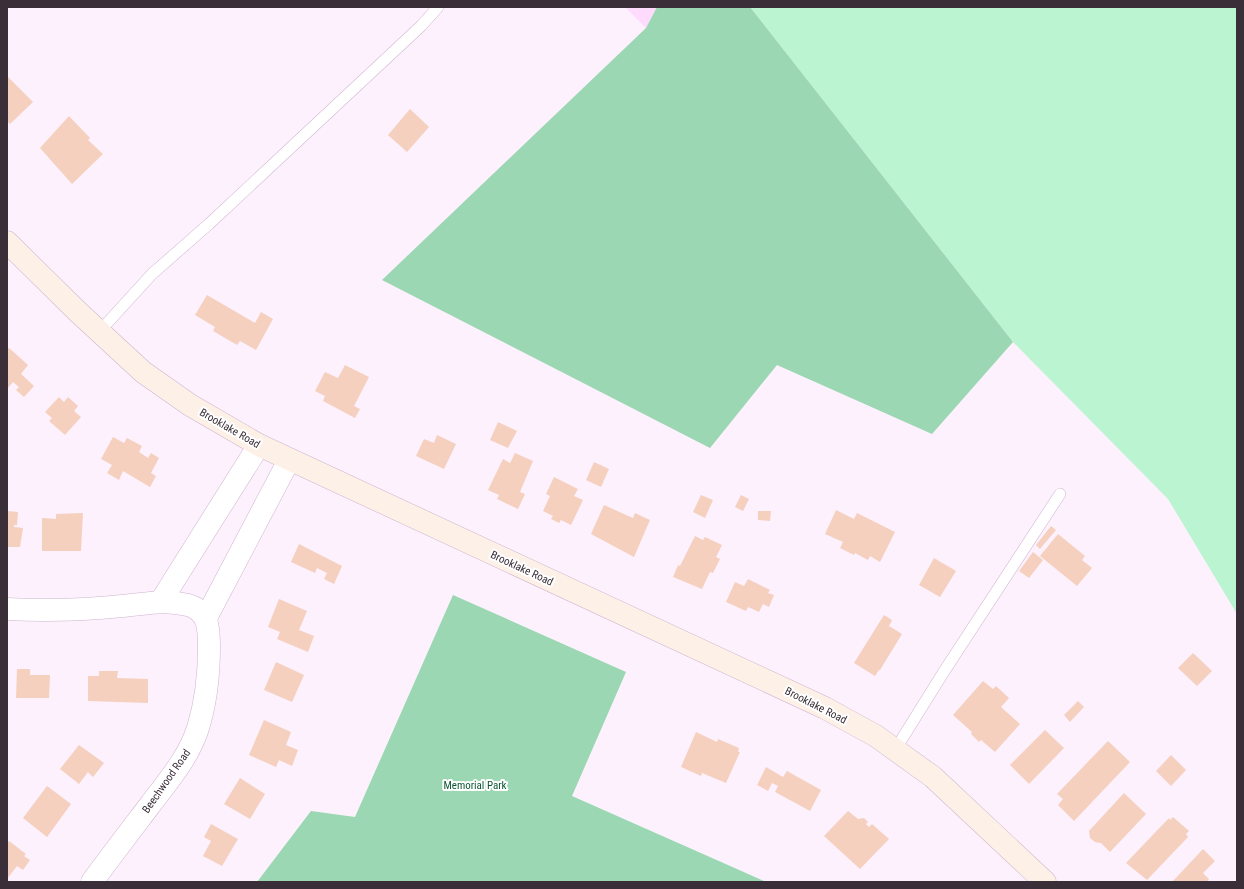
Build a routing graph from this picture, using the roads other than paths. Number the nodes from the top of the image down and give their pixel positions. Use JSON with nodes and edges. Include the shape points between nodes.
{"nodes":[{"id":1,"x":438,"y":7,"type":"edge"},
{"id":2,"x":7,"y":242,"type":"edge"},
{"id":3,"x":100,"y":332,"type":"junction"},
{"id":4,"x":259,"y":445,"type":"junction"},
{"id":5,"x":289,"y":460,"type":"junction"},
{"id":6,"x":1060,"y":494,"type":"dead end"},
{"id":7,"x":161,"y":601,"type":"junction"},
{"id":8,"x":7,"y":609,"type":"edge"},
{"id":9,"x":206,"y":618,"type":"junction"},
{"id":10,"x":895,"y":750,"type":"junction"},
{"id":11,"x":92,"y":882,"type":"edge"},
{"id":12,"x":1045,"y":882,"type":"edge"}],
"edges":[{"from":1,"to":3,"type":"lane","via":[[398,48],[152,274]]},
{"from":2,"to":3,"type":"street","name":"Brooklake Road"},
{"from":3,"to":4,"type":"street","name":"Brooklake Road","via":[[149,376],[190,405]]},
{"from":4,"to":5,"type":"street","name":"Brooklake Road"},
{"from":4,"to":7,"type":"street"},
{"from":5,"to":9,"type":"street"},
{"from":5,"to":10,"type":"street","name":"Brooklake Road","via":[[825,708],[876,736]]},
{"from":6,"to":10,"type":"lane"},
{"from":7,"to":8,"type":"street","via":[[66,610]]},
{"from":7,"to":9,"type":"street","via":[[189,606],[199,610]]},
{"from":9,"to":11,"type":"street","name":"Beechwood Road","via":[[209,633],[208,676],[204,706],[195,735],[186,755],[170,778]]},
{"from":10,"to":12,"type":"street","name":"Brooklake Road","via":[[953,794]]}]}
